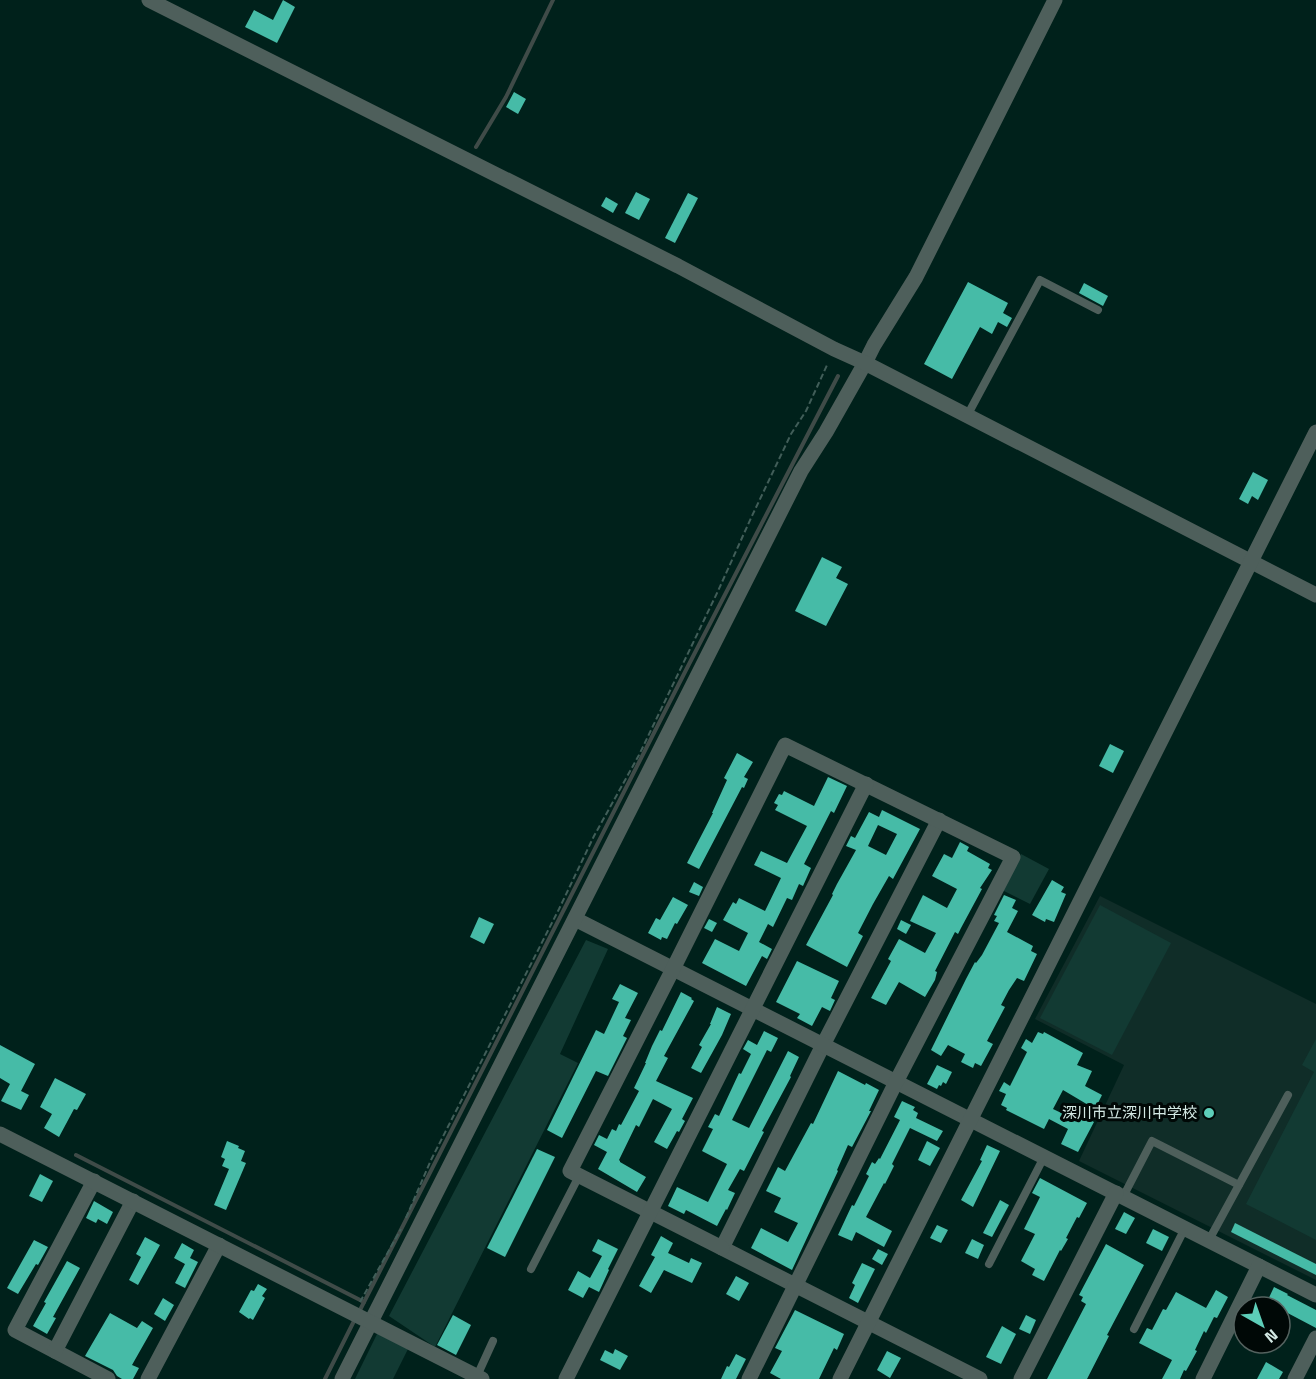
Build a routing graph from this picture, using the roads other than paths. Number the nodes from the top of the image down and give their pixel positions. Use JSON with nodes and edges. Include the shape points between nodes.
{"nodes":[{"id":1,"x":149,"y":0,"type":"edge"},
{"id":2,"x":1055,"y":0,"type":"edge"},
{"id":3,"x":1098,"y":310,"type":"dead end"},
{"id":4,"x":865,"y":363,"type":"junction"},
{"id":5,"x":968,"y":416,"type":"junction"},
{"id":6,"x":1316,"y":432,"type":"edge"},
{"id":7,"x":1251,"y":562,"type":"junction"},
{"id":8,"x":1316,"y":595,"type":"edge"},
{"id":9,"x":866,"y":784,"type":"junction"},
{"id":10,"x":939,"y":820,"type":"junction"},
{"id":11,"x":575,"y":919,"type":"junction"},
{"id":12,"x":673,"y":969,"type":"junction"},
{"id":13,"x":753,"y":1009,"type":"junction"},
{"id":14,"x":824,"y":1045,"type":"junction"},
{"id":15,"x":896,"y":1082,"type":"junction"},
{"id":16,"x":1288,"y":1095,"type":"dead end"},
{"id":17,"x":970,"y":1119,"type":"junction"},
{"id":18,"x":0,"y":1134,"type":"edge"},
{"id":19,"x":1044,"y":1157,"type":"junction"},
{"id":20,"x":579,"y":1176,"type":"junction"},
{"id":21,"x":94,"y":1181,"type":"junction"},
{"id":22,"x":1239,"y":1185,"type":"junction"},
{"id":23,"x":1119,"y":1195,"type":"junction"},
{"id":24,"x":133,"y":1201,"type":"junction"},
{"id":25,"x":650,"y":1211,"type":"junction"},
{"id":26,"x":1185,"y":1228,"type":"junction"},
{"id":27,"x":1209,"y":1240,"type":"junction"},
{"id":28,"x":219,"y":1245,"type":"junction"},
{"id":29,"x":723,"y":1248,"type":"junction"},
{"id":30,"x":989,"y":1264,"type":"dead end"},
{"id":31,"x":1259,"y":1266,"type":"junction"},
{"id":32,"x":531,"y":1269,"type":"dead end"},
{"id":33,"x":795,"y":1286,"type":"junction"},
{"id":34,"x":1316,"y":1295,"type":"edge"},
{"id":35,"x":370,"y":1322,"type":"junction"},
{"id":36,"x":868,"y":1323,"type":"junction"},
{"id":37,"x":1134,"y":1329,"type":"dead end"},
{"id":38,"x":1316,"y":1338,"type":"edge"},
{"id":39,"x":493,"y":1341,"type":"dead end"},
{"id":40,"x":55,"y":1351,"type":"junction"},
{"id":41,"x":480,"y":1378,"type":"edge"},
{"id":42,"x":108,"y":1379,"type":"edge"},
{"id":43,"x":148,"y":1379,"type":"edge"},
{"id":44,"x":342,"y":1379,"type":"edge"},
{"id":45,"x":566,"y":1379,"type":"edge"},
{"id":46,"x":749,"y":1379,"type":"edge"},
{"id":47,"x":840,"y":1379,"type":"edge"},
{"id":48,"x":980,"y":1379,"type":"edge"},
{"id":49,"x":1021,"y":1379,"type":"edge"},
{"id":50,"x":1203,"y":1379,"type":"edge"},
{"id":51,"x":1295,"y":1379,"type":"edge"}],
"edges":[{"from":1,"to":4,"type":"street"},
{"from":2,"to":4,"type":"street","via":[[916,277]]},
{"from":3,"to":5,"type":"lane","via":[[1040,280]]},
{"from":4,"to":5,"type":"street"},
{"from":4,"to":11,"type":"street","via":[[801,471]]},
{"from":5,"to":7,"type":"street"},
{"from":6,"to":7,"type":"street"},
{"from":7,"to":8,"type":"street"},
{"from":7,"to":17,"type":"street"},
{"from":9,"to":10,"type":"street"},
{"from":9,"to":12,"type":"street","via":[[785,745]]},
{"from":9,"to":13,"type":"street"},
{"from":10,"to":14,"type":"street"},
{"from":10,"to":15,"type":"street","via":[[1013,857]]},
{"from":11,"to":12,"type":"street"},
{"from":11,"to":35,"type":"street"},
{"from":12,"to":13,"type":"street"},
{"from":12,"to":20,"type":"street","via":[[570,1171]]},
{"from":13,"to":14,"type":"street"},
{"from":13,"to":25,"type":"street"},
{"from":14,"to":15,"type":"street"},
{"from":14,"to":29,"type":"street"},
{"from":15,"to":17,"type":"street"},
{"from":15,"to":33,"type":"street"},
{"from":16,"to":22,"type":"lane"},
{"from":17,"to":19,"type":"street"},
{"from":17,"to":36,"type":"street"},
{"from":18,"to":21,"type":"street"},
{"from":19,"to":23,"type":"street"},
{"from":19,"to":30,"type":"lane"},
{"from":20,"to":25,"type":"street"},
{"from":20,"to":32,"type":"lane"},
{"from":21,"to":24,"type":"street"},
{"from":21,"to":40,"type":"street","via":[[15,1330]]},
{"from":22,"to":23,"type":"lane","via":[[1152,1141]]},
{"from":22,"to":27,"type":"lane"},
{"from":23,"to":26,"type":"street"},
{"from":23,"to":49,"type":"street"},
{"from":24,"to":28,"type":"street"},
{"from":24,"to":40,"type":"street"},
{"from":25,"to":29,"type":"street"},
{"from":25,"to":45,"type":"street"},
{"from":26,"to":27,"type":"street"},
{"from":26,"to":37,"type":"lane"},
{"from":27,"to":31,"type":"street"},
{"from":28,"to":35,"type":"street"},
{"from":28,"to":43,"type":"street"},
{"from":29,"to":33,"type":"street"},
{"from":31,"to":34,"type":"street"},
{"from":31,"to":50,"type":"street"},
{"from":33,"to":36,"type":"street"},
{"from":33,"to":46,"type":"street"},
{"from":35,"to":41,"type":"street"},
{"from":35,"to":44,"type":"street"},
{"from":36,"to":47,"type":"street"},
{"from":36,"to":48,"type":"street"},
{"from":38,"to":51,"type":"street"},
{"from":39,"to":41,"type":"lane"},
{"from":40,"to":42,"type":"street"}]}
